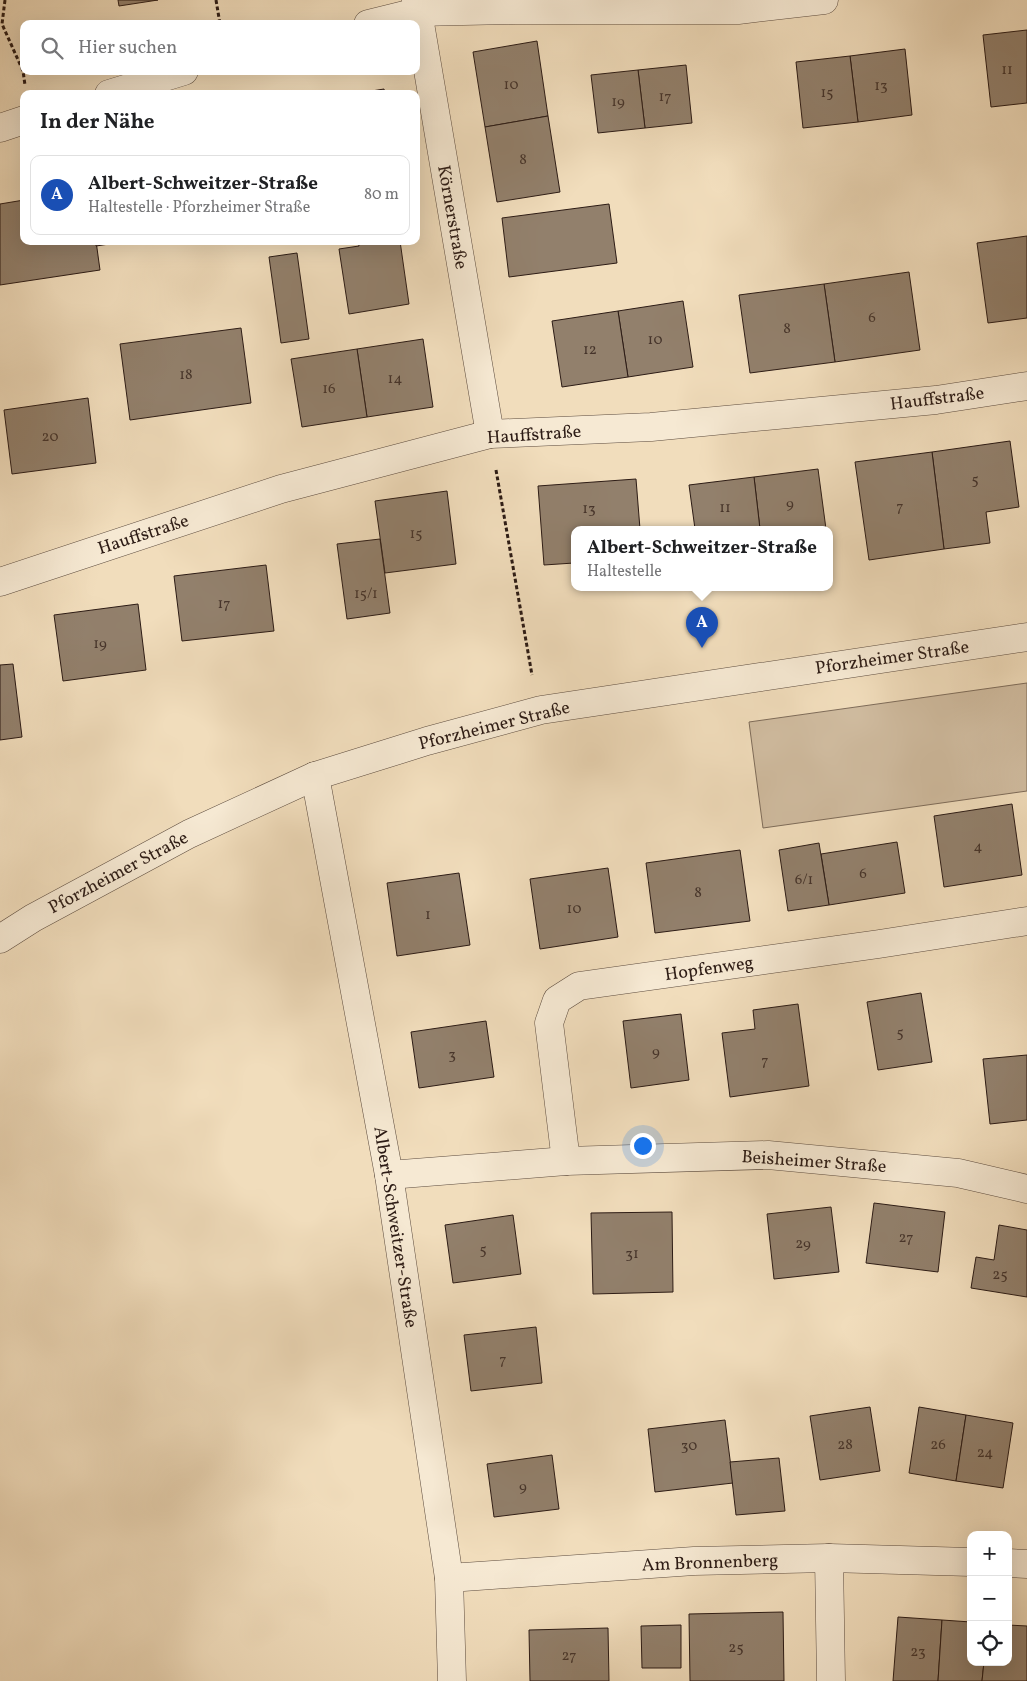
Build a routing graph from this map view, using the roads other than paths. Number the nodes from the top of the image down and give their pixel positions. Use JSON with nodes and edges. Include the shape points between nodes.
{"nodes":[{"id":1,"x":824,"y":0,"type":"edge"},
{"id":2,"x":416,"y":6,"type":"edge"},
{"id":3,"x":379,"y":20,"type":"edge"},
{"id":4,"x":418,"y":20,"type":"edge"},
{"id":5,"x":420,"y":29,"type":"edge"},
{"id":6,"x":171,"y":75,"type":"edge"},
{"id":7,"x":122,"y":90,"type":"edge"},
{"id":8,"x":20,"y":121,"type":"edge"},
{"id":9,"x":0,"y":128,"type":"edge"},
{"id":10,"x":1027,"y":386,"type":"edge"},
{"id":11,"x":490,"y":434,"type":"junction"},
{"id":12,"x":0,"y":582,"type":"edge"},
{"id":13,"x":1027,"y":638,"type":"edge"},
{"id":14,"x":315,"y":776,"type":"junction"},
{"id":15,"x":1027,"y":921,"type":"edge"},
{"id":16,"x":0,"y":939,"type":"edge"},
{"id":17,"x":566,"y":1161,"type":"junction"},
{"id":18,"x":389,"y":1175,"type":"junction"},
{"id":19,"x":1027,"y":1189,"type":"edge"},
{"id":20,"x":829,"y":1558,"type":"junction"},
{"id":21,"x":967,"y":1562,"type":"edge"},
{"id":22,"x":1012,"y":1563,"type":"edge"},
{"id":23,"x":1027,"y":1564,"type":"edge"},
{"id":24,"x":449,"y":1578,"type":"junction"},
{"id":25,"x":452,"y":1681,"type":"edge"},
{"id":26,"x":831,"y":1681,"type":"edge"}],
"edges":[{"from":1,"to":2,"type":"street","via":[[738,10],[515,10]]},
{"from":2,"to":3,"type":"street"},
{"from":2,"to":4,"type":"street","name":"Körnerstraße"},
{"from":5,"to":11,"type":"street","name":"Körnerstraße"},
{"from":6,"to":7,"type":"street"},
{"from":8,"to":9,"type":"street"},
{"from":10,"to":11,"type":"street","name":"Hauffstraße","via":[[936,400],[650,427]]},
{"from":11,"to":12,"type":"street","name":"Hauffstraße","via":[[281,489]]},
{"from":13,"to":14,"type":"street","name":"Pforzheimer Straße","via":[[541,710]]},
{"from":14,"to":16,"type":"street","name":"Pforzheimer Straße","via":[[189,834]]},
{"from":14,"to":18,"type":"street","name":"Albert-Schweitzer-Straße"},
{"from":15,"to":17,"type":"street","name":"Hopfenweg","via":[[579,986],[557,1000],[549,1023]]},
{"from":17,"to":18,"type":"street","name":"Beisheimer Straße"},
{"from":17,"to":19,"type":"street","name":"Beisheimer Straße","via":[[768,1155],[958,1173]]},
{"from":18,"to":24,"type":"street","name":"Albert-Schweitzer-Straße"},
{"from":20,"to":21,"type":"street","name":"Am Bronnenberg"},
{"from":20,"to":24,"type":"street","name":"Am Bronnenberg","via":[[694,1561]]},
{"from":20,"to":26,"type":"street"},
{"from":22,"to":23,"type":"street"},
{"from":24,"to":25,"type":"street","name":"Albert-Schweitzer-Straße"}]}
